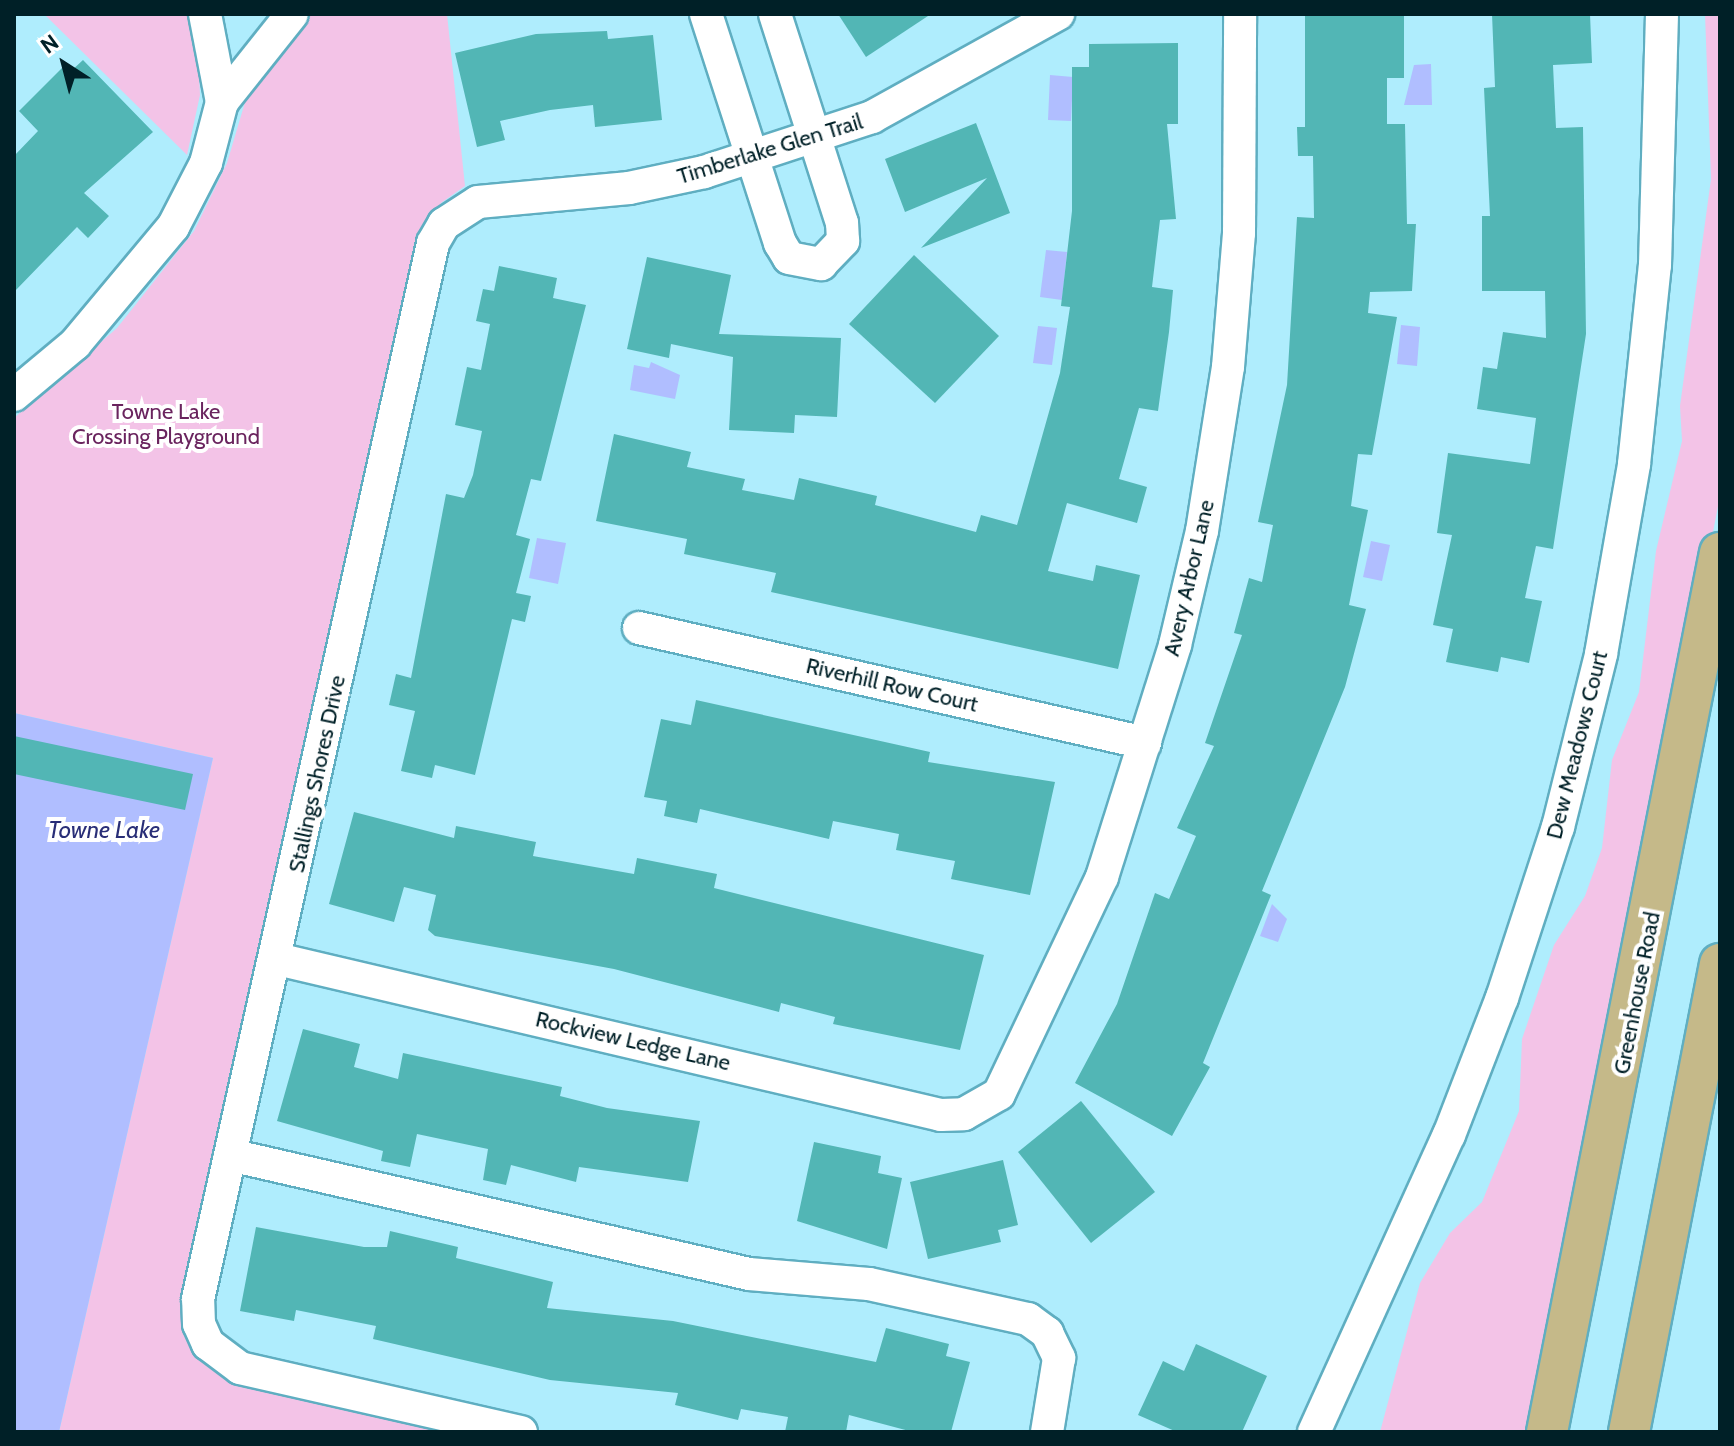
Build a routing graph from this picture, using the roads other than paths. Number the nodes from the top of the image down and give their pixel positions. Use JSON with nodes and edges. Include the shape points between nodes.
{"nodes":[{"id":1,"x":205,"y":14,"type":"edge"},
{"id":2,"x":292,"y":14,"type":"edge"},
{"id":3,"x":706,"y":14,"type":"edge"},
{"id":4,"x":775,"y":14,"type":"edge"},
{"id":5,"x":1058,"y":14,"type":"edge"},
{"id":6,"x":1240,"y":14,"type":"edge"},
{"id":7,"x":1662,"y":14,"type":"edge"},
{"id":8,"x":222,"y":102,"type":"junction"},
{"id":9,"x":815,"y":137,"type":"junction"},
{"id":10,"x":753,"y":158,"type":"junction"},
{"id":11,"x":459,"y":211,"type":"joint"},
{"id":12,"x":14,"y":395,"type":"edge"},
{"id":13,"x":1720,"y":558,"type":"edge"},
{"id":14,"x":639,"y":628,"type":"dead end"},
{"id":15,"x":1145,"y":743,"type":"junction"},
{"id":16,"x":277,"y":959,"type":"junction"},
{"id":17,"x":1720,"y":964,"type":"edge"},
{"id":18,"x":987,"y":1104,"type":"joint"},
{"id":19,"x":230,"y":1155,"type":"junction"},
{"id":20,"x":521,"y":1432,"type":"edge"},
{"id":21,"x":1047,"y":1432,"type":"edge"},
{"id":22,"x":1314,"y":1432,"type":"edge"},
{"id":23,"x":1547,"y":1432,"type":"edge"},
{"id":24,"x":1629,"y":1432,"type":"edge"}],
"edges":[{"from":1,"to":8,"type":"street"},
{"from":2,"to":8,"type":"street"},
{"from":3,"to":10,"type":"street"},
{"from":4,"to":9,"type":"street"},
{"from":5,"to":9,"type":"street","name":"Timberlake Glen Trail","via":[[943,83]]},
{"from":6,"to":15,"type":"street","name":"Avery Arbor Lane","via":[[1239,233],[1228,367],[1202,531]]},
{"from":7,"to":22,"type":"street","name":"Dew Meadows Court","via":[[1655,265],[1634,464],[1601,654],[1558,827],[1502,998],[1449,1135]]},
{"from":8,"to":12,"type":"street","via":[[206,163],[173,227],[75,344]]},
{"from":9,"to":10,"type":"street","name":"Timberlake Glen Trail"},
{"from":9,"to":10,"type":"street","via":[[843,241],[821,264],[789,258]]},
{"from":10,"to":11,"type":"street","name":"Timberlake Glen Trail","via":[[629,188],[498,200]]},
{"from":11,"to":16,"type":"street","name":"Stallings Shores Drive","via":[[433,243]]},
{"from":13,"to":23,"type":"main road","name":"Greenhouse Road"},
{"from":14,"to":15,"type":"street","name":"Riverhill Row Court"},
{"from":15,"to":18,"type":"street","name":"Avery Arbor Lane","via":[[1102,877],[1051,996],[1011,1075]]},
{"from":16,"to":18,"type":"street","name":"Rockview Ledge Lane","via":[[941,1115]]},
{"from":16,"to":19,"type":"street","name":"Stallings Shores Drive"},
{"from":17,"to":24,"type":"main road"},
{"from":19,"to":20,"type":"street","name":"Stallings Shores Drive","via":[[198,1299],[208,1344],[240,1368]]},
{"from":19,"to":21,"type":"street","via":[[749,1274],[869,1284],[1028,1319],[1047,1333],[1059,1358]]}]}
